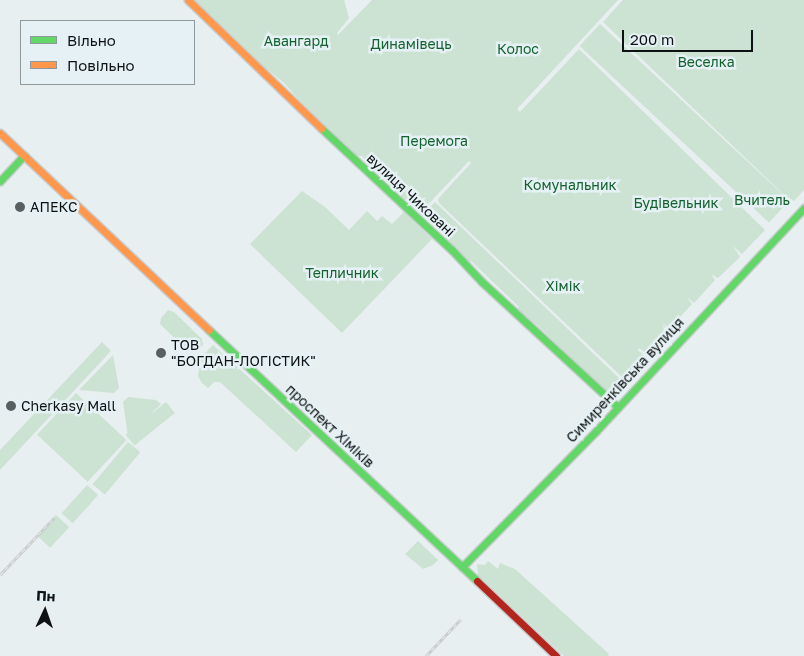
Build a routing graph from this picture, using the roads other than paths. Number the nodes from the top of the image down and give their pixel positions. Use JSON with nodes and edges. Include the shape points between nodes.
{"nodes":[{"id":1,"x":188,"y":0,"type":"edge"},
{"id":2,"x":0,"y":133,"type":"edge"},
{"id":3,"x":24,"y":155,"type":"junction"},
{"id":4,"x":0,"y":181,"type":"edge"},
{"id":5,"x":804,"y":208,"type":"edge"},
{"id":6,"x":618,"y":407,"type":"junction"},
{"id":7,"x":462,"y":567,"type":"junction"},
{"id":8,"x":556,"y":656,"type":"edge"}],
"edges":[{"from":1,"to":6,"type":"main road","name":"вулиця Чиковані","via":[[482,282]]},
{"from":2,"to":3,"type":"main road","name":"проспект Хіміків"},
{"from":3,"to":4,"type":"main road"},
{"from":3,"to":7,"type":"main road","name":"проспект Хіміків"},
{"from":5,"to":6,"type":"main road","name":"Симиренківська вулиця"},
{"from":6,"to":7,"type":"main road","name":"Симиренківська вулиця"},
{"from":7,"to":8,"type":"main road","name":"проспект Хіміків"}]}
